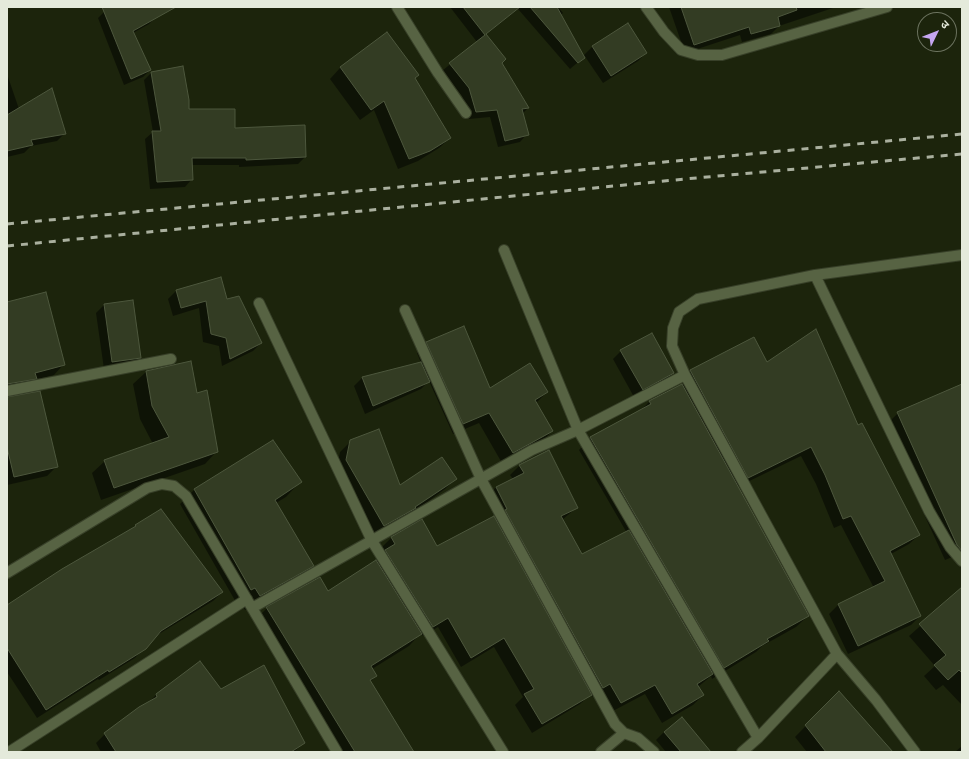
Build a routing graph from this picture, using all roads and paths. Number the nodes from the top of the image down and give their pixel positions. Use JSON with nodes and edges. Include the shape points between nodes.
{"nodes":[{"id":1,"x":397,"y":7,"type":"edge"},
{"id":2,"x":646,"y":7,"type":"edge"},
{"id":3,"x":888,"y":7,"type":"edge"},
{"id":4,"x":466,"y":113,"type":"dead end"},
{"id":5,"x":504,"y":250,"type":"dead end"},
{"id":6,"x":962,"y":255,"type":"edge"},
{"id":7,"x":815,"y":275,"type":"junction"},
{"id":8,"x":259,"y":303,"type":"dead end"},
{"id":9,"x":405,"y":310,"type":"dead end"},
{"id":10,"x":171,"y":359,"type":"dead end"},
{"id":11,"x":685,"y":375,"type":"junction"},
{"id":12,"x":7,"y":391,"type":"edge"},
{"id":13,"x":578,"y":430,"type":"junction"},
{"id":14,"x":481,"y":479,"type":"junction"},
{"id":15,"x":372,"y":541,"type":"junction"},
{"id":16,"x":962,"y":561,"type":"edge"},
{"id":17,"x":7,"y":573,"type":"edge"},
{"id":18,"x":250,"y":604,"type":"junction"},
{"id":19,"x":837,"y":654,"type":"junction"},
{"id":20,"x":624,"y":733,"type":"junction"},
{"id":21,"x":758,"y":738,"type":"junction"},
{"id":22,"x":8,"y":751,"type":"edge"},
{"id":23,"x":337,"y":752,"type":"edge"},
{"id":24,"x":503,"y":752,"type":"edge"},
{"id":25,"x":601,"y":752,"type":"edge"},
{"id":26,"x":654,"y":752,"type":"edge"},
{"id":27,"x":742,"y":752,"type":"edge"},
{"id":28,"x":915,"y":752,"type":"edge"}],
"edges":[{"from":1,"to":4,"type":"street"},
{"from":2,"to":3,"type":"street","via":[[681,50],[698,55],[722,55]]},
{"from":5,"to":13,"type":"street"},
{"from":6,"to":7,"type":"street"},
{"from":7,"to":11,"type":"street","via":[[698,299],[679,312],[673,328],[672,346]]},
{"from":7,"to":16,"type":"street","via":[[929,511],[950,547]]},
{"from":8,"to":15,"type":"street"},
{"from":9,"to":14,"type":"street"},
{"from":10,"to":12,"type":"street"},
{"from":11,"to":13,"type":"street"},
{"from":11,"to":19,"type":"street"},
{"from":13,"to":14,"type":"street","via":[[532,450]]},
{"from":13,"to":21,"type":"street"},
{"from":14,"to":15,"type":"street"},
{"from":14,"to":20,"type":"street","via":[[615,724]]},
{"from":15,"to":18,"type":"street"},
{"from":15,"to":24,"type":"street"},
{"from":17,"to":18,"type":"street","via":[[147,488],[162,484],[174,486],[186,496]]},
{"from":18,"to":22,"type":"street"},
{"from":18,"to":23,"type":"street"},
{"from":19,"to":21,"type":"street"},
{"from":19,"to":28,"type":"street"},
{"from":20,"to":25,"type":"street"},
{"from":20,"to":26,"type":"street","via":[[638,738]]},
{"from":21,"to":27,"type":"street"}]}
